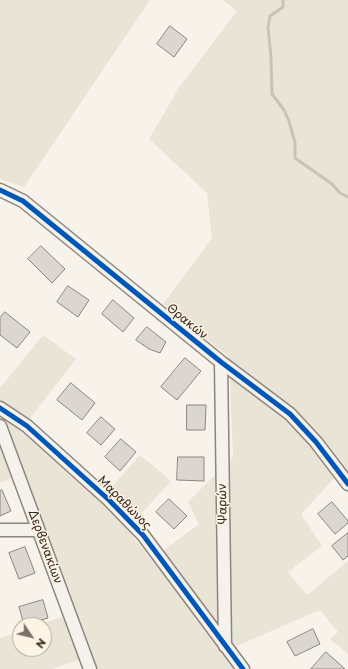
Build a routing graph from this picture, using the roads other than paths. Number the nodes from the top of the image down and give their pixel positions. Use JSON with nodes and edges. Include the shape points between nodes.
{"nodes":[{"id":1,"x":0,"y":190,"type":"edge"},
{"id":2,"x":221,"y":362,"type":"junction"},
{"id":3,"x":0,"y":408,"type":"edge"},
{"id":4,"x":0,"y":426,"type":"edge"},
{"id":5,"x":348,"y":484,"type":"edge"},
{"id":6,"x":0,"y":530,"type":"edge"},
{"id":7,"x":38,"y":530,"type":"junction"},
{"id":8,"x":224,"y":646,"type":"junction"},
{"id":9,"x":90,"y":669,"type":"edge"},
{"id":10,"x":243,"y":669,"type":"edge"}],
"edges":[{"from":1,"to":2,"type":"street","name":"Θρακών","via":[[23,201]]},
{"from":2,"to":5,"type":"street","name":"Θρακών","via":[[290,414],[316,442]]},
{"from":2,"to":8,"type":"street","name":"Ψαρών"},
{"from":3,"to":8,"type":"street","name":"Μαραθώνος","via":[[27,426],[143,535]]},
{"from":4,"to":7,"type":"street","name":"Δερβενακίων"},
{"from":6,"to":7,"type":"street"},
{"from":7,"to":9,"type":"street","name":"Δερβενακίων"},
{"from":8,"to":10,"type":"street","name":"Μαραθώνος"}]}
